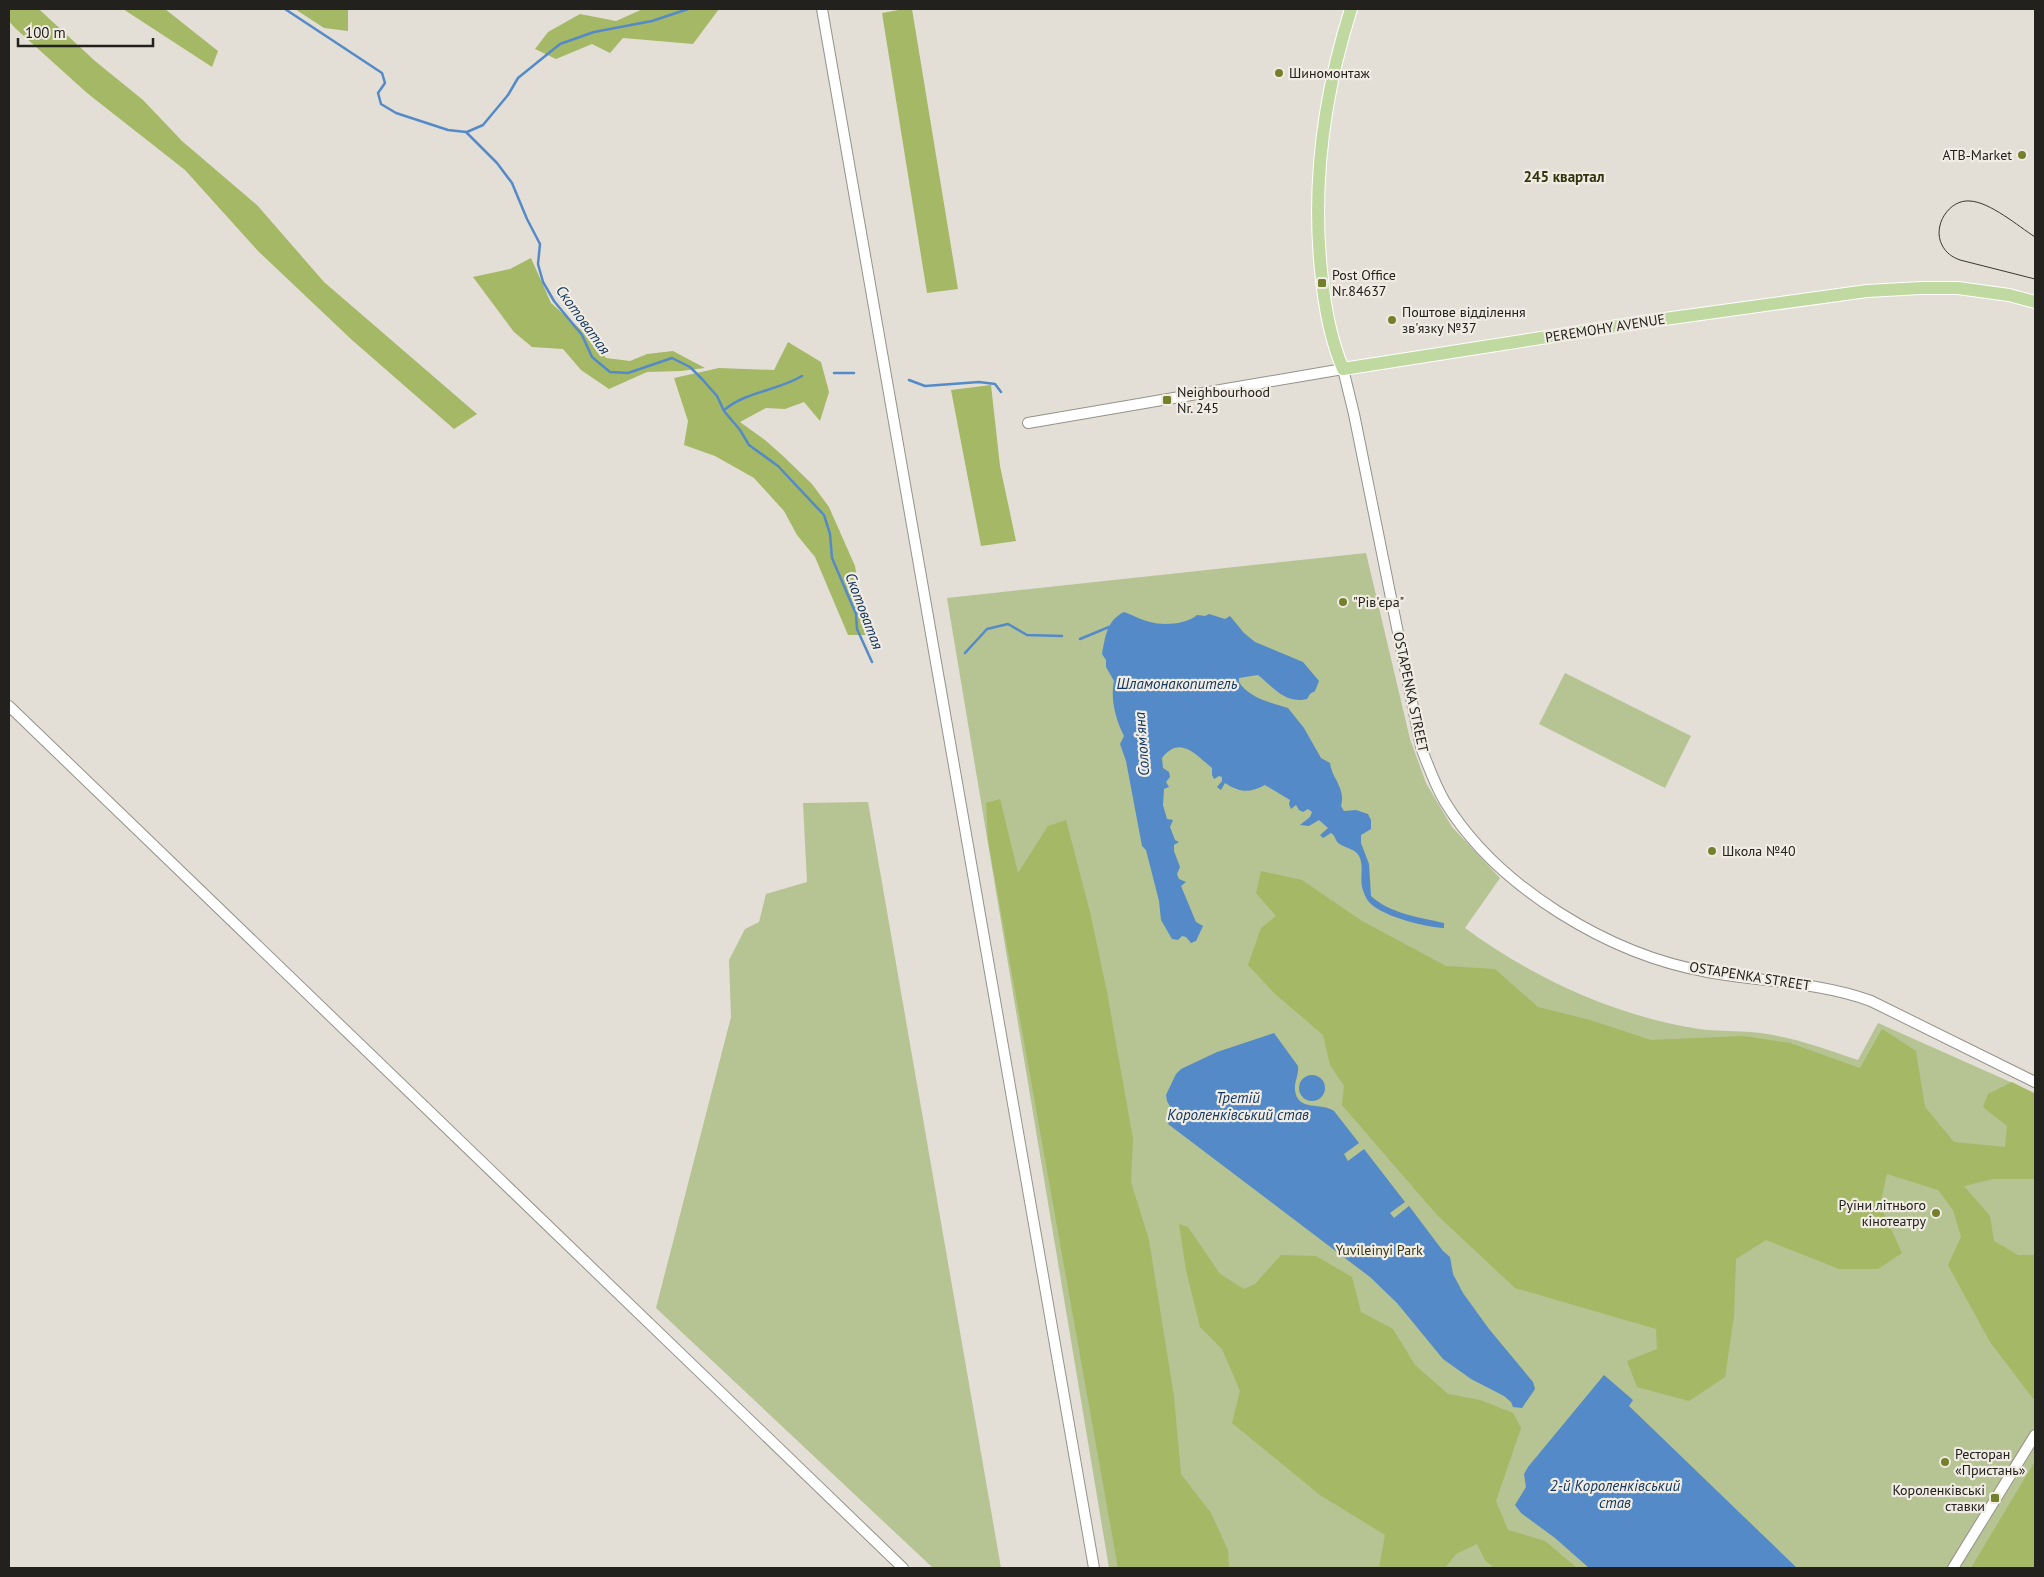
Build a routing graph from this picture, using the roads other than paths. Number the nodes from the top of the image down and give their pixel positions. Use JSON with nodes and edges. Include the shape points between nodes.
{"nodes":[{"id":1,"x":822,"y":9,"type":"edge"},
{"id":2,"x":1351,"y":9,"type":"edge"},
{"id":3,"x":2035,"y":302,"type":"edge"},
{"id":4,"x":1343,"y":369,"type":"junction"},
{"id":5,"x":1028,"y":423,"type":"dead end"},
{"id":6,"x":9,"y":706,"type":"edge"},
{"id":7,"x":2035,"y":1082,"type":"edge"},
{"id":8,"x":2035,"y":1435,"type":"edge"},
{"id":9,"x":902,"y":1568,"type":"edge"},
{"id":10,"x":1094,"y":1568,"type":"edge"},
{"id":11,"x":1953,"y":1568,"type":"edge"}],
"edges":[{"from":1,"to":10,"type":"street"},
{"from":2,"to":4,"type":"main road","name":"OSTAPENKA STREET","via":[[1338,51],[1322,132],[1318,219],[1327,316],[1334,348]]},
{"from":3,"to":4,"type":"main road","name":"PEREMOHY AVENUE","via":[[1990,291],[1958,288],[1867,292],[1643,322]]},
{"from":4,"to":5,"type":"street","name":"PEREMOHY AVENUE"},
{"from":4,"to":7,"type":"street","name":"OSTAPENKA STREET","via":[[1421,747],[1445,802],[1486,855],[1558,910],[1635,951],[1707,972],[1824,987],[1872,1001]]},
{"from":6,"to":9,"type":"street"},
{"from":8,"to":11,"type":"street"}]}
